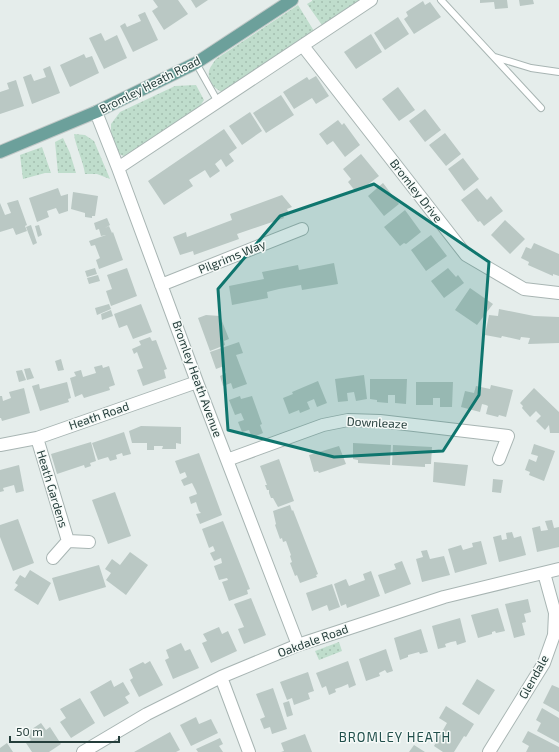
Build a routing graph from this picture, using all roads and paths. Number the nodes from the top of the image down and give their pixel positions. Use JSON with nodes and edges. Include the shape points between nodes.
{"nodes":[{"id":1,"x":292,"y":0,"type":"edge"},
{"id":2,"x":371,"y":0,"type":"edge"},
{"id":3,"x":441,"y":0,"type":"edge"},
{"id":4,"x":303,"y":46,"type":"junction"},
{"id":5,"x":494,"y":56,"type":"junction"},
{"id":6,"x":196,"y":63,"type":"junction"},
{"id":7,"x":559,"y":72,"type":"edge"},
{"id":8,"x":218,"y":102,"type":"junction"},
{"id":9,"x":541,"y":108,"type":"dead end"},
{"id":10,"x":96,"y":112,"type":"junction"},
{"id":11,"x":0,"y":152,"type":"edge"},
{"id":12,"x":118,"y":168,"type":"junction"},
{"id":13,"x":302,"y":229,"type":"dead end"},
{"id":14,"x":162,"y":285,"type":"junction"},
{"id":15,"x":559,"y":293,"type":"edge"},
{"id":16,"x":197,"y":382,"type":"junction"},
{"id":17,"x":37,"y":438,"type":"junction"},
{"id":18,"x":0,"y":445,"type":"edge"},
{"id":19,"x":500,"y":459,"type":"dead end"},
{"id":20,"x":227,"y":460,"type":"junction"},
{"id":21,"x":68,"y":541,"type":"junction"},
{"id":22,"x":89,"y":542,"type":"dead end"},
{"id":23,"x":53,"y":558,"type":"dead end"},
{"id":24,"x":559,"y":570,"type":"edge"},
{"id":25,"x":544,"y":572,"type":"junction"},
{"id":26,"x":298,"y":645,"type":"junction"},
{"id":27,"x":221,"y":677,"type":"junction"},
{"id":28,"x":83,"y":752,"type":"edge"},
{"id":29,"x":249,"y":752,"type":"edge"},
{"id":30,"x":489,"y":752,"type":"edge"}],
"edges":[{"from":1,"to":6,"type":"main road","name":"Bromley Heath Road"},
{"from":2,"to":4,"type":"street"},
{"from":3,"to":5,"type":"lane"},
{"from":4,"to":8,"type":"street"},
{"from":4,"to":15,"type":"street","name":"Bromley Drive","via":[[466,255],[524,289]]},
{"from":5,"to":7,"type":"lane","via":[[531,68]]},
{"from":5,"to":9,"type":"lane"},
{"from":6,"to":8,"type":"lane"},
{"from":6,"to":10,"type":"main road","name":"Bromley Heath Road"},
{"from":8,"to":12,"type":"street"},
{"from":10,"to":11,"type":"main road","name":"Bromley Heath Road"},
{"from":10,"to":12,"type":"street","name":"Bromley Heath Avenue"},
{"from":12,"to":14,"type":"street","name":"Bromley Heath Avenue"},
{"from":13,"to":14,"type":"street","name":"Pilgrims Way"},
{"from":14,"to":16,"type":"street","name":"Bromley Heath Avenue"},
{"from":16,"to":17,"type":"street","name":"Heath Road"},
{"from":16,"to":20,"type":"street","name":"Bromley Heath Avenue"},
{"from":17,"to":18,"type":"street","name":"Heath Road"},
{"from":17,"to":21,"type":"street","name":"Heath Gardens"},
{"from":19,"to":20,"type":"street","name":"Downleaze","via":[[511,431],[348,420],[323,425]]},
{"from":20,"to":26,"type":"street","name":"Bromley Heath Avenue"},
{"from":21,"to":22,"type":"street","name":"Heath Gardens"},
{"from":21,"to":23,"type":"street","name":"Heath Gardens"},
{"from":24,"to":25,"type":"street","name":"Oakdale Road"},
{"from":25,"to":26,"type":"street","name":"Oakdale Road","via":[[444,597]]},
{"from":25,"to":30,"type":"street","name":"Glendale","via":[[555,613],[554,635],[544,663]]},
{"from":26,"to":27,"type":"street","name":"Oakdale Road"},
{"from":27,"to":28,"type":"street","name":"Oakdale Road","via":[[147,714]]},
{"from":27,"to":29,"type":"street"}]}
